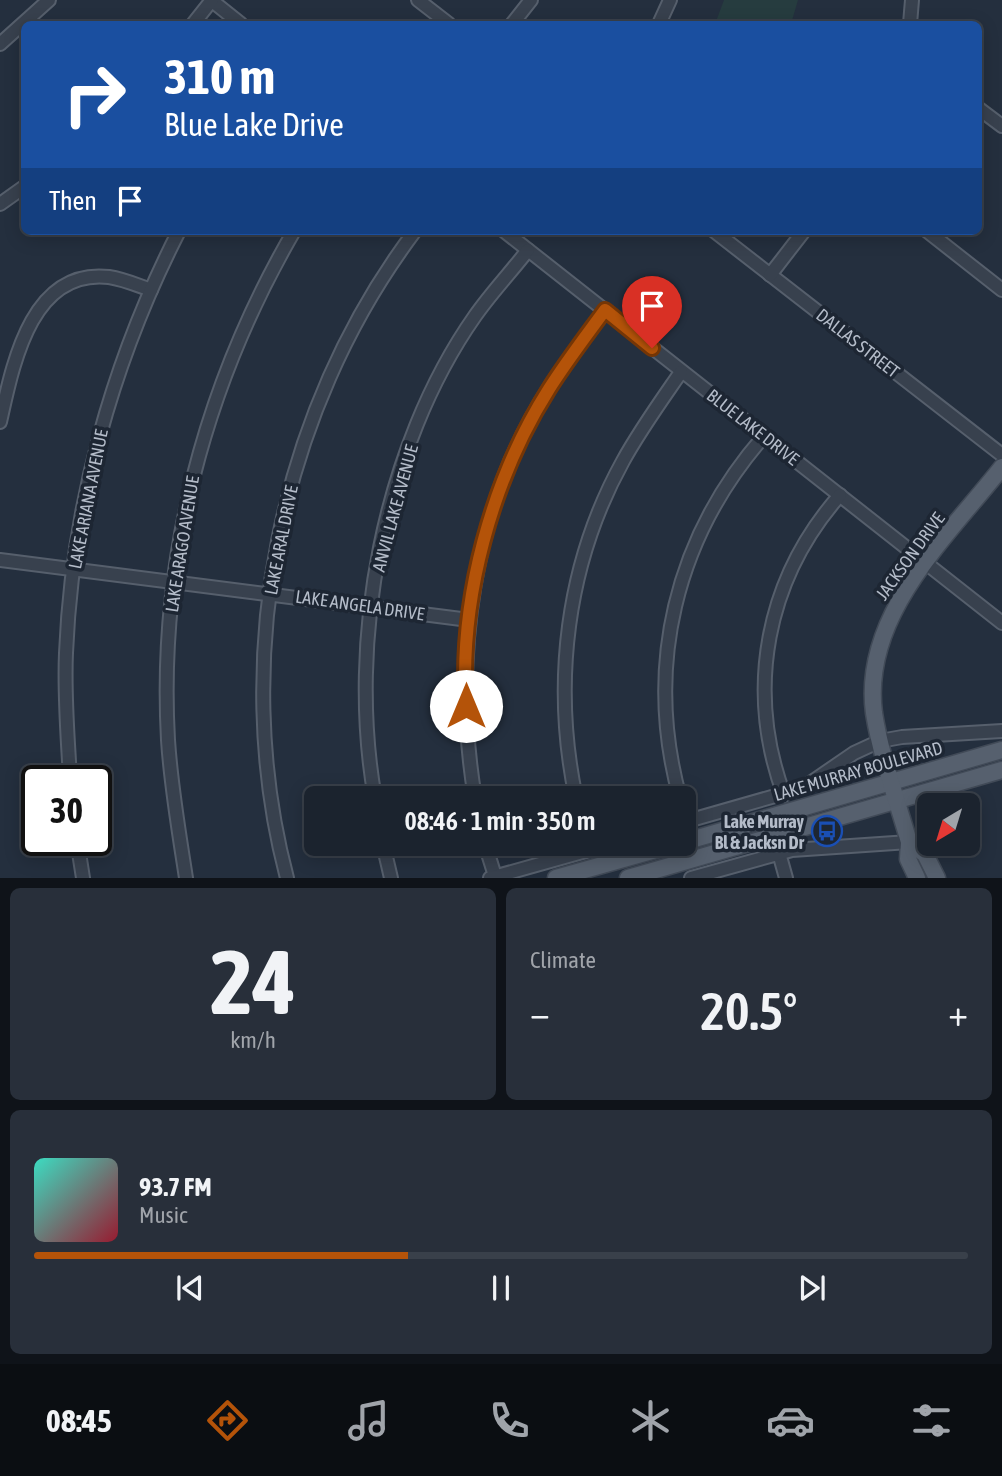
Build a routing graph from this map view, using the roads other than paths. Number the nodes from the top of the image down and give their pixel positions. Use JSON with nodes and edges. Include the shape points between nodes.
{"nodes":[{"id":1,"x":50,"y":0,"type":"edge"},
{"id":2,"x":211,"y":0,"type":"edge"},
{"id":3,"x":418,"y":0,"type":"edge"},
{"id":4,"x":531,"y":0,"type":"edge"},
{"id":5,"x":670,"y":0,"type":"edge"},
{"id":6,"x":912,"y":0,"type":"edge"},
{"id":7,"x":26,"y":21,"type":"edge"},
{"id":8,"x":195,"y":21,"type":"edge"},
{"id":9,"x":237,"y":21,"type":"edge"},
{"id":10,"x":445,"y":21,"type":"edge"},
{"id":11,"x":514,"y":21,"type":"edge"},
{"id":12,"x":660,"y":21,"type":"edge"},
{"id":13,"x":910,"y":21,"type":"edge"},
{"id":14,"x":21,"y":26,"type":"edge"},
{"id":15,"x":0,"y":44,"type":"edge"},
{"id":16,"x":982,"y":111,"type":"edge"},
{"id":17,"x":1002,"y":126,"type":"edge"},
{"id":18,"x":21,"y":189,"type":"edge"},
{"id":19,"x":0,"y":204,"type":"edge"},
{"id":20,"x":177,"y":235,"type":"edge"},
{"id":21,"x":293,"y":235,"type":"edge"},
{"id":22,"x":412,"y":235,"type":"edge"},
{"id":23,"x":509,"y":235,"type":"edge"},
{"id":24,"x":719,"y":235,"type":"edge"},
{"id":25,"x":801,"y":235,"type":"edge"},
{"id":26,"x":932,"y":235,"type":"edge"},
{"id":27,"x":528,"y":250,"type":"junction"},
{"id":28,"x":770,"y":275,"type":"junction"},
{"id":29,"x":151,"y":290,"type":"junction"},
{"id":30,"x":1002,"y":290,"type":"edge"},
{"id":31,"x":605,"y":310,"type":"junction"},
{"id":32,"x":681,"y":372,"type":"junction"},
{"id":33,"x":0,"y":422,"type":"edge"},
{"id":34,"x":764,"y":436,"type":"junction"},
{"id":35,"x":1002,"y":455,"type":"edge"},
{"id":36,"x":1002,"y":467,"type":"edge"},
{"id":37,"x":840,"y":495,"type":"junction"},
{"id":38,"x":0,"y":560,"type":"edge"},
{"id":39,"x":925,"y":564,"type":"junction"},
{"id":40,"x":73,"y":569,"type":"junction"},
{"id":41,"x":173,"y":582,"type":"junction"},
{"id":42,"x":270,"y":593,"type":"junction"},
{"id":43,"x":371,"y":607,"type":"junction"},
{"id":44,"x":469,"y":620,"type":"junction"},
{"id":45,"x":1002,"y":623,"type":"edge"},
{"id":46,"x":1002,"y":731,"type":"edge"},
{"id":47,"x":880,"y":741,"type":"junction"},
{"id":48,"x":1002,"y":750,"type":"edge"},
{"id":49,"x":68,"y":765,"type":"edge"},
{"id":50,"x":1002,"y":770,"type":"edge"},
{"id":51,"x":891,"y":781,"type":"junction"},
{"id":52,"x":374,"y":786,"type":"edge"},
{"id":53,"x":474,"y":786,"type":"edge"},
{"id":54,"x":574,"y":786,"type":"edge"},
{"id":55,"x":677,"y":786,"type":"edge"},
{"id":56,"x":784,"y":794,"type":"junction"},
{"id":57,"x":897,"y":800,"type":"junction"},
{"id":58,"x":696,"y":815,"type":"edge"},
{"id":59,"x":696,"y":838,"type":"edge"},
{"id":60,"x":909,"y":842,"type":"junction"},
{"id":61,"x":779,"y":853,"type":"junction"},
{"id":62,"x":80,"y":856,"type":"edge"},
{"id":63,"x":386,"y":856,"type":"edge"},
{"id":64,"x":488,"y":856,"type":"edge"},
{"id":65,"x":558,"y":856,"type":"edge"},
{"id":66,"x":633,"y":856,"type":"edge"},
{"id":67,"x":83,"y":877,"type":"edge"},
{"id":68,"x":186,"y":877,"type":"edge"},
{"id":69,"x":287,"y":877,"type":"edge"},
{"id":70,"x":391,"y":877,"type":"edge"},
{"id":71,"x":492,"y":877,"type":"edge"},
{"id":72,"x":556,"y":877,"type":"edge"},
{"id":73,"x":628,"y":877,"type":"edge"},
{"id":74,"x":691,"y":877,"type":"edge"},
{"id":75,"x":786,"y":877,"type":"edge"},
{"id":76,"x":917,"y":877,"type":"edge"},
{"id":77,"x":937,"y":877,"type":"edge"}],
"edges":[{"from":1,"to":7,"type":"street"},
{"from":2,"to":8,"type":"street"},
{"from":2,"to":9,"type":"street"},
{"from":3,"to":10,"type":"street"},
{"from":4,"to":11,"type":"street"},
{"from":5,"to":12,"type":"street"},
{"from":6,"to":13,"type":"street"},
{"from":14,"to":15,"type":"street"},
{"from":16,"to":17,"type":"street"},
{"from":18,"to":19,"type":"street"},
{"from":20,"to":29,"type":"street","name":"LAKE ARIANA AVENUE"},
{"from":21,"to":41,"type":"street","name":"LAKE ARAGO AVENUE","via":[[247,319],[212,409],[185,508]]},
{"from":22,"to":42,"type":"street","name":"LAKE ARAL DRIVE","via":[[361,313],[316,409],[288,499]]},
{"from":23,"to":27,"type":"street","name":"BLUE LAKE DRIVE"},
{"from":24,"to":28,"type":"street","name":"DALLAS STREET"},
{"from":25,"to":28,"type":"street"},
{"from":26,"to":30,"type":"street"},
{"from":27,"to":31,"type":"street","name":"BLUE LAKE DRIVE"},
{"from":27,"to":43,"type":"street","name":"ANVIL LAKE AVENUE","via":[[468,327],[419,425],[387,519]]},
{"from":28,"to":35,"type":"street","name":"DALLAS STREET"},
{"from":29,"to":33,"type":"street","via":[[117,278],[90,277],[48,297],[35,312]]},
{"from":29,"to":40,"type":"street","name":"LAKE ARIANA AVENUE","via":[[99,435]]},
{"from":31,"to":32,"type":"street","name":"BLUE LAKE DRIVE"},
{"from":31,"to":44,"type":"street","via":[[550,387],[513,459],[486,536]]},
{"from":32,"to":34,"type":"street","name":"BLUE LAKE DRIVE"},
{"from":32,"to":54,"type":"street","via":[[610,486],[576,582],[564,680]]},
{"from":34,"to":37,"type":"street","name":"BLUE LAKE DRIVE"},
{"from":34,"to":55,"type":"street","via":[[709,512],[675,599],[664,701]]},
{"from":36,"to":39,"type":"main road","name":"JACKSON DRIVE"},
{"from":37,"to":39,"type":"street","name":"BLUE LAKE DRIVE"},
{"from":37,"to":56,"type":"street","via":[[816,524],[788,572],[767,645],[766,721]]},
{"from":38,"to":40,"type":"street","name":"LAKE ANGELA DRIVE"},
{"from":39,"to":45,"type":"street","name":"BLUE LAKE DRIVE"},
{"from":39,"to":47,"type":"main road","name":"JACKSON DRIVE","via":[[896,607],[879,648],[873,691]]},
{"from":40,"to":41,"type":"street","name":"LAKE ANGELA DRIVE"},
{"from":40,"to":49,"type":"street","name":"LAKE ARIANA AVENUE","via":[[65,697]]},
{"from":41,"to":42,"type":"street","name":"LAKE ANGELA DRIVE"},
{"from":41,"to":68,"type":"street","name":"LAKE ARAGO AVENUE","via":[[167,720]]},
{"from":42,"to":43,"type":"street","name":"LAKE ANGELA DRIVE"},
{"from":42,"to":69,"type":"street","name":"LAKE ARAL DRIVE","via":[[265,728],[273,811]]},
{"from":43,"to":44,"type":"street","name":"LAKE ANGELA DRIVE"},
{"from":43,"to":52,"type":"street","name":"ANVIL LAKE AVENUE","via":[[366,705]]},
{"from":44,"to":53,"type":"street","via":[[466,715]]},
{"from":46,"to":47,"type":"street","name":"LAKE MURRAY BOULEVARD"},
{"from":47,"to":51,"type":"main road","name":"JACKSON DRIVE"},
{"from":47,"to":56,"type":"street","name":"LAKE MURRAY BOULEVARD","via":[[803,788]]},
{"from":48,"to":51,"type":"main road","name":"LAKE MURRAY BOULEVARD"},
{"from":50,"to":57,"type":"main road"},
{"from":51,"to":57,"type":"main road","name":"JACKSON DRIVE"},
{"from":51,"to":59,"type":"main road","name":"LAKE MURRAY BOULEVARD"},
{"from":56,"to":58,"type":"street","name":"LAKE MURRAY BOULEVARD"},
{"from":57,"to":60,"type":"main road","name":"JACKSON DRIVE"},
{"from":57,"to":73,"type":"main road"},
{"from":60,"to":61,"type":"street"},
{"from":60,"to":76,"type":"main road","name":"JACKSON DRIVE","via":[[908,859]]},
{"from":60,"to":77,"type":"main road","name":"JACKSON DRIVE","via":[[925,854]]},
{"from":61,"to":74,"type":"street"},
{"from":61,"to":75,"type":"street"},
{"from":62,"to":67,"type":"street"},
{"from":63,"to":70,"type":"street"},
{"from":64,"to":71,"type":"street"},
{"from":65,"to":71,"type":"street"},
{"from":66,"to":72,"type":"main road"}]}
